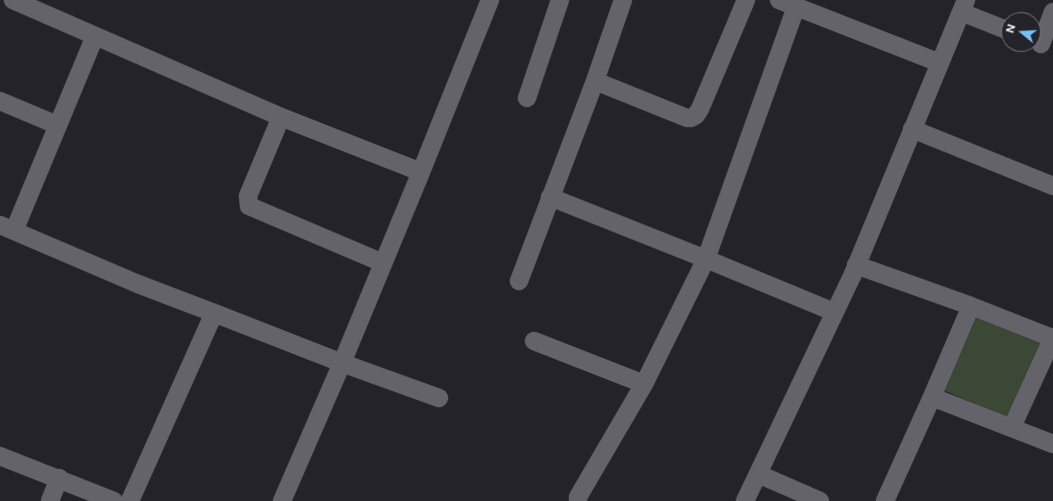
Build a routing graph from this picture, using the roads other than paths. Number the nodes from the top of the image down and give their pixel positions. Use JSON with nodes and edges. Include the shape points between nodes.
{"nodes":[{"id":1,"x":490,"y":0,"type":"edge"},
{"id":2,"x":560,"y":0,"type":"edge"},
{"id":3,"x":623,"y":0,"type":"edge"},
{"id":4,"x":746,"y":0,"type":"edge"},
{"id":5,"x":780,"y":0,"type":"edge"},
{"id":6,"x":21,"y":2,"type":"edge"},
{"id":7,"x":964,"y":6,"type":"edge"},
{"id":8,"x":796,"y":7,"type":"junction"},
{"id":9,"x":1053,"y":12,"type":"edge"},
{"id":10,"x":1001,"y":27,"type":"edge"},
{"id":11,"x":95,"y":36,"type":"junction"},
{"id":12,"x":1042,"y":45,"type":"edge"},
{"id":13,"x":940,"y":63,"type":"junction"},
{"id":14,"x":595,"y":81,"type":"junction"},
{"id":15,"x":527,"y":98,"type":"dead end"},
{"id":16,"x":0,"y":101,"type":"edge"},
{"id":17,"x":281,"y":117,"type":"junction"},
{"id":18,"x":57,"y":125,"type":"junction"},
{"id":19,"x":912,"y":130,"type":"junction"},
{"id":20,"x":421,"y":172,"type":"junction"},
{"id":21,"x":1053,"y":186,"type":"edge"},
{"id":22,"x":550,"y":197,"type":"junction"},
{"id":23,"x":7,"y":228,"type":"edge"},
{"id":24,"x":706,"y":259,"type":"junction"},
{"id":25,"x":384,"y":263,"type":"junction"},
{"id":26,"x":856,"y":265,"type":"junction"},
{"id":27,"x":519,"y":281,"type":"dead end"},
{"id":28,"x":971,"y":306,"type":"junction"},
{"id":29,"x":834,"y":312,"type":"junction"},
{"id":30,"x":214,"y":313,"type":"junction"},
{"id":31,"x":1053,"y":338,"type":"edge"},
{"id":32,"x":534,"y":341,"type":"dead end"},
{"id":33,"x":342,"y":363,"type":"junction"},
{"id":34,"x":644,"y":384,"type":"junction"},
{"id":35,"x":932,"y":397,"type":"junction"},
{"id":36,"x":439,"y":398,"type":"dead end"},
{"id":37,"x":1012,"y":428,"type":"junction"},
{"id":38,"x":1053,"y":444,"type":"edge"},
{"id":39,"x":0,"y":456,"type":"edge"},
{"id":40,"x":758,"y":474,"type":"junction"},
{"id":41,"x":59,"y":478,"type":"junction"},
{"id":42,"x":50,"y":501,"type":"edge"},
{"id":43,"x":114,"y":501,"type":"edge"},
{"id":44,"x":130,"y":501,"type":"edge"},
{"id":45,"x":282,"y":501,"type":"edge"},
{"id":46,"x":578,"y":501,"type":"edge"},
{"id":47,"x":745,"y":501,"type":"edge"},
{"id":48,"x":820,"y":501,"type":"edge"},
{"id":49,"x":884,"y":501,"type":"edge"}],
"edges":[{"from":1,"to":20,"type":"street"},
{"from":2,"to":15,"type":"street"},
{"from":3,"to":14,"type":"street"},
{"from":4,"to":14,"type":"street","via":[[700,110],[691,118]]},
{"from":5,"to":8,"type":"street"},
{"from":6,"to":11,"type":"street"},
{"from":7,"to":10,"type":"street"},
{"from":7,"to":13,"type":"street"},
{"from":8,"to":13,"type":"street"},
{"from":8,"to":24,"type":"street"},
{"from":9,"to":12,"type":"street"},
{"from":11,"to":17,"type":"street"},
{"from":11,"to":18,"type":"street"},
{"from":13,"to":19,"type":"street"},
{"from":14,"to":22,"type":"street"},
{"from":16,"to":18,"type":"street"},
{"from":17,"to":20,"type":"street"},
{"from":17,"to":25,"type":"street","via":[[248,196],[249,206]]},
{"from":18,"to":23,"type":"street"},
{"from":19,"to":21,"type":"street"},
{"from":19,"to":26,"type":"street"},
{"from":20,"to":25,"type":"street"},
{"from":22,"to":24,"type":"street"},
{"from":22,"to":27,"type":"street"},
{"from":23,"to":30,"type":"street","via":[[138,284]]},
{"from":24,"to":29,"type":"street"},
{"from":24,"to":34,"type":"street"},
{"from":25,"to":33,"type":"street"},
{"from":26,"to":28,"type":"street"},
{"from":26,"to":29,"type":"street"},
{"from":28,"to":31,"type":"street"},
{"from":28,"to":35,"type":"street"},
{"from":29,"to":40,"type":"street"},
{"from":30,"to":33,"type":"street"},
{"from":30,"to":44,"type":"street"},
{"from":31,"to":37,"type":"street"},
{"from":32,"to":34,"type":"street"},
{"from":33,"to":36,"type":"street"},
{"from":33,"to":45,"type":"street"},
{"from":34,"to":46,"type":"street"},
{"from":35,"to":37,"type":"street"},
{"from":35,"to":49,"type":"street"},
{"from":37,"to":38,"type":"street"},
{"from":39,"to":41,"type":"street"},
{"from":40,"to":47,"type":"street"},
{"from":40,"to":48,"type":"street"},
{"from":41,"to":42,"type":"street"},
{"from":41,"to":43,"type":"street"}]}
